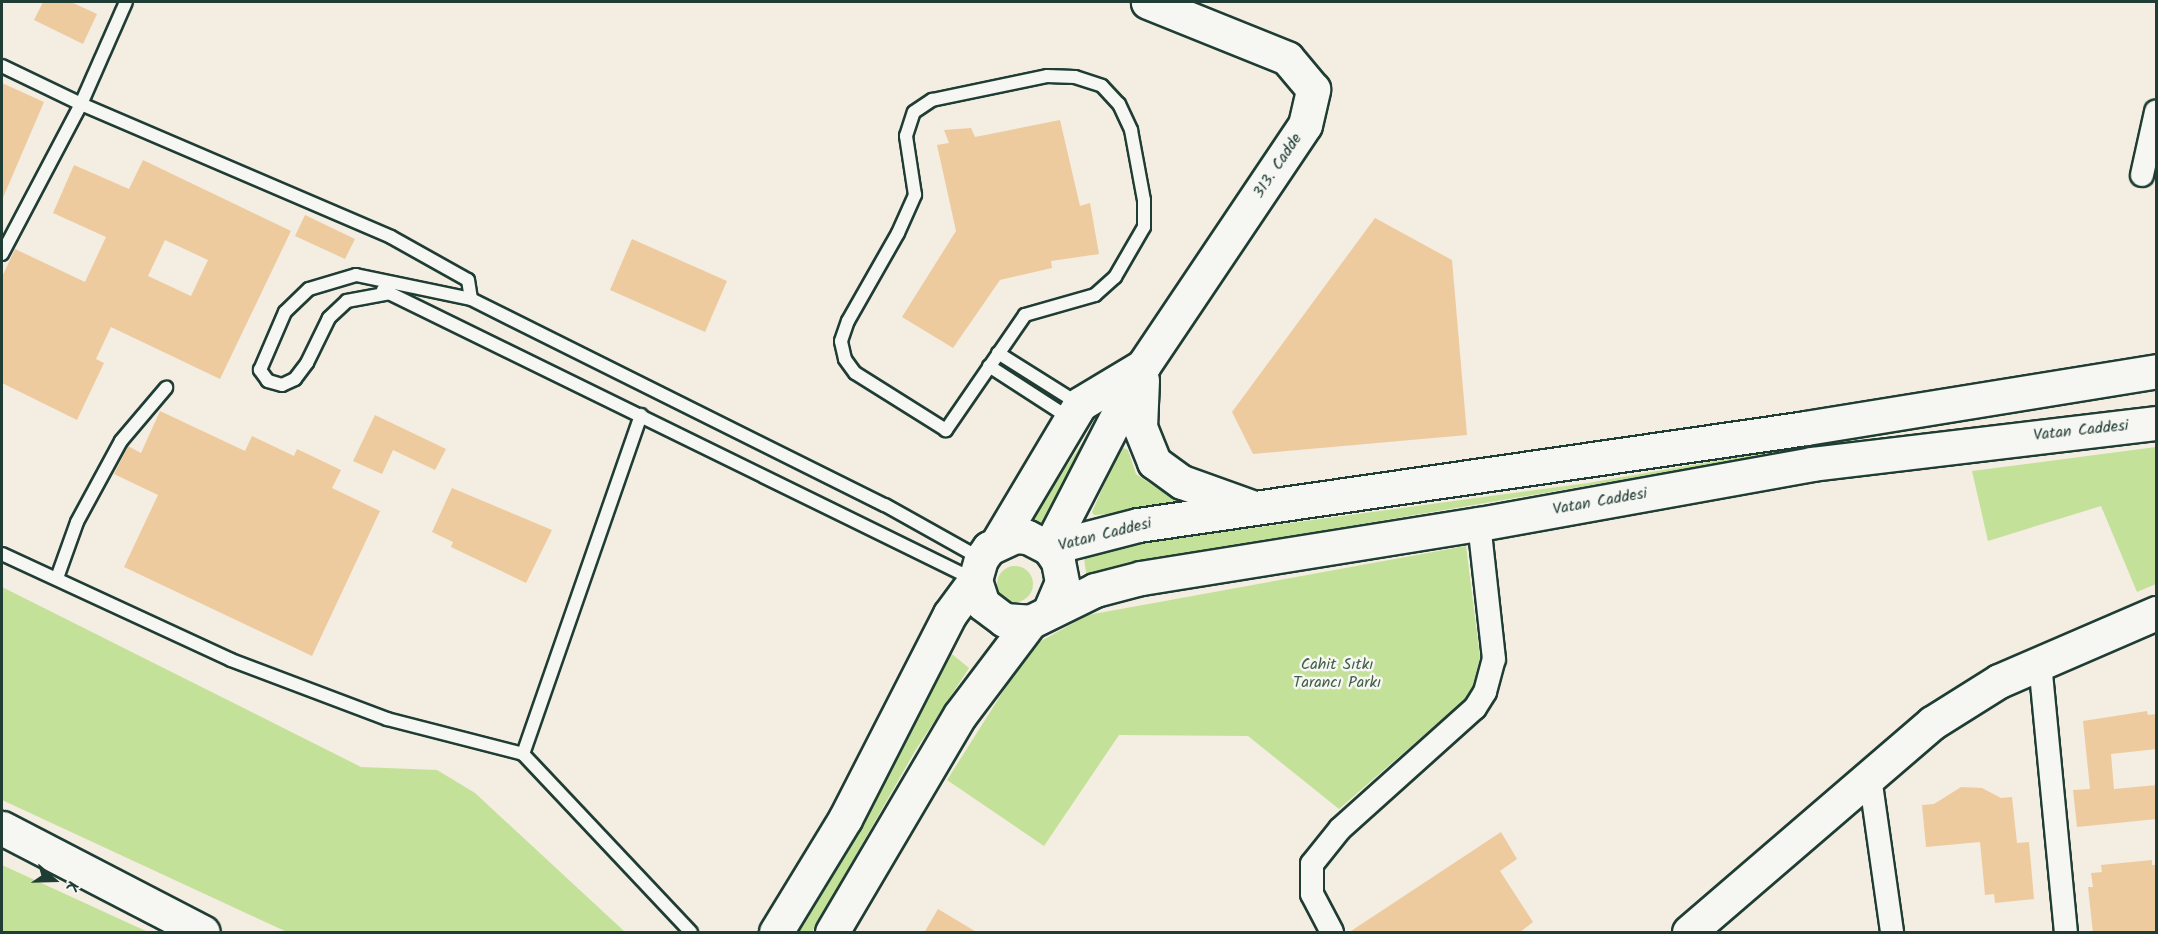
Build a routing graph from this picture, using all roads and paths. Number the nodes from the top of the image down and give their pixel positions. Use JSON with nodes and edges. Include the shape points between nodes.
{"nodes":[{"id":1,"x":126,"y":2,"type":"edge"},
{"id":2,"x":1148,"y":2,"type":"edge"},
{"id":3,"x":2,"y":66,"type":"edge"},
{"id":4,"x":81,"y":104,"type":"junction"},
{"id":5,"x":2157,"y":112,"type":"edge"},
{"id":6,"x":2142,"y":175,"type":"dead end"},
{"id":7,"x":2,"y":254,"type":"edge"},
{"id":8,"x":356,"y":275,"type":"junction"},
{"id":9,"x":390,"y":293,"type":"junction"},
{"id":10,"x":471,"y":299,"type":"junction"},
{"id":11,"x":998,"y":353,"type":"junction"},
{"id":12,"x":989,"y":366,"type":"junction"},
{"id":13,"x":1143,"y":366,"type":"junction"},
{"id":14,"x":2157,"y":371,"type":"edge"},
{"id":15,"x":166,"y":388,"type":"dead end"},
{"id":16,"x":1075,"y":412,"type":"junction"},
{"id":17,"x":641,"y":415,"type":"junction"},
{"id":18,"x":2157,"y":423,"type":"edge"},
{"id":19,"x":1258,"y":510,"type":"junction"},
{"id":20,"x":1479,"y":524,"type":"junction"},
{"id":21,"x":1049,"y":548,"type":"junction"},
{"id":22,"x":2,"y":554,"type":"edge"},
{"id":23,"x":985,"y":560,"type":"junction"},
{"id":24,"x":57,"y":578,"type":"junction"},
{"id":25,"x":2157,"y":613,"type":"edge"},
{"id":26,"x":1040,"y":616,"type":"junction"},
{"id":27,"x":2040,"y":663,"type":"junction"},
{"id":28,"x":523,"y":754,"type":"junction"},
{"id":29,"x":1870,"y":777,"type":"junction"},
{"id":30,"x":2,"y":828,"type":"edge"},
{"id":31,"x":1697,"y":930,"type":"edge"},
{"id":32,"x":203,"y":933,"type":"edge"},
{"id":33,"x":691,"y":933,"type":"edge"},
{"id":34,"x":776,"y":933,"type":"edge"},
{"id":35,"x":832,"y":933,"type":"edge"},
{"id":36,"x":1332,"y":933,"type":"edge"},
{"id":37,"x":1892,"y":933,"type":"edge"},
{"id":38,"x":2066,"y":933,"type":"edge"}],
"edges":[{"from":1,"to":4,"type":"lane"},
{"from":2,"to":13,"type":"main road","name":"313. Cadde","via":[[1287,58],[1313,89],[1305,125]]},
{"from":3,"to":4,"type":"lane"},
{"from":4,"to":7,"type":"lane"},
{"from":4,"to":10,"type":"lane","via":[[390,237],[468,280]]},
{"from":5,"to":6,"type":"street"},
{"from":8,"to":9,"type":"lane"},
{"from":8,"to":9,"type":"lane","via":[[309,289],[285,312],[260,370],[268,381],[282,385],[295,379],[329,318],[346,301]]},
{"from":8,"to":10,"type":"lane"},
{"from":9,"to":17,"type":"lane"},
{"from":10,"to":23,"type":"lane","via":[[885,505]]},
{"from":11,"to":12,"type":"lane"},
{"from":11,"to":12,"type":"lane","via":[[1025,315],[1095,295],[1115,277],[1144,227],[1144,200],[1131,130],[1119,104],[1102,86],[1075,77],[1047,76],[932,100],[914,112],[906,136],[915,195],[848,321],[841,341],[845,359],[855,373],[946,430]]},
{"from":11,"to":16,"type":"lane"},
{"from":12,"to":16,"type":"lane"},
{"from":13,"to":16,"type":"main road","name":"313. Cadde"},
{"from":13,"to":19,"type":"main road","via":[[1140,428],[1154,462],[1182,482]]},
{"from":13,"to":21,"type":"main road","name":"313. Cadde"},
{"from":14,"to":19,"type":"main road","name":"Vatan Caddesi"},
{"from":15,"to":24,"type":"lane","via":[[121,441],[77,522]]},
{"from":16,"to":23,"type":"main road","name":"313. Cadde"},
{"from":17,"to":23,"type":"lane"},
{"from":17,"to":28,"type":"lane"},
{"from":18,"to":20,"type":"main road","name":"Vatan Caddesi","via":[[1812,464]]},
{"from":19,"to":21,"type":"main road","name":"Vatan Caddesi","via":[[1138,525]]},
{"from":20,"to":26,"type":"main road","name":"Vatan Caddesi","via":[[1141,578],[1095,590]]},
{"from":20,"to":36,"type":"street","via":[[1494,659],[1485,692],[1475,708],[1340,829],[1312,864],[1312,894]]},
{"from":21,"to":23,"type":"main road","name":"Vatan Caddesi","via":[[1027,537]]},
{"from":21,"to":26,"type":"main road","name":"Vatan Caddesi","via":[[1058,561],[1062,582]]},
{"from":22,"to":24,"type":"lane"},
{"from":23,"to":26,"type":"main road","via":[[983,604],[991,613],[1004,620]]},
{"from":23,"to":34,"type":"main road","via":[[950,614],[845,819]]},
{"from":24,"to":28,"type":"lane","via":[[231,660],[364,711]]},
{"from":25,"to":27,"type":"main road"},
{"from":26,"to":35,"type":"main road","name":"Vatan Caddesi","via":[[960,715]]},
{"from":27,"to":29,"type":"main road","via":[[1999,681],[1932,723]]},
{"from":27,"to":38,"type":"street"},
{"from":28,"to":33,"type":"lane"},
{"from":29,"to":31,"type":"main road"},
{"from":29,"to":37,"type":"street"},
{"from":30,"to":32,"type":"main road"}]}
